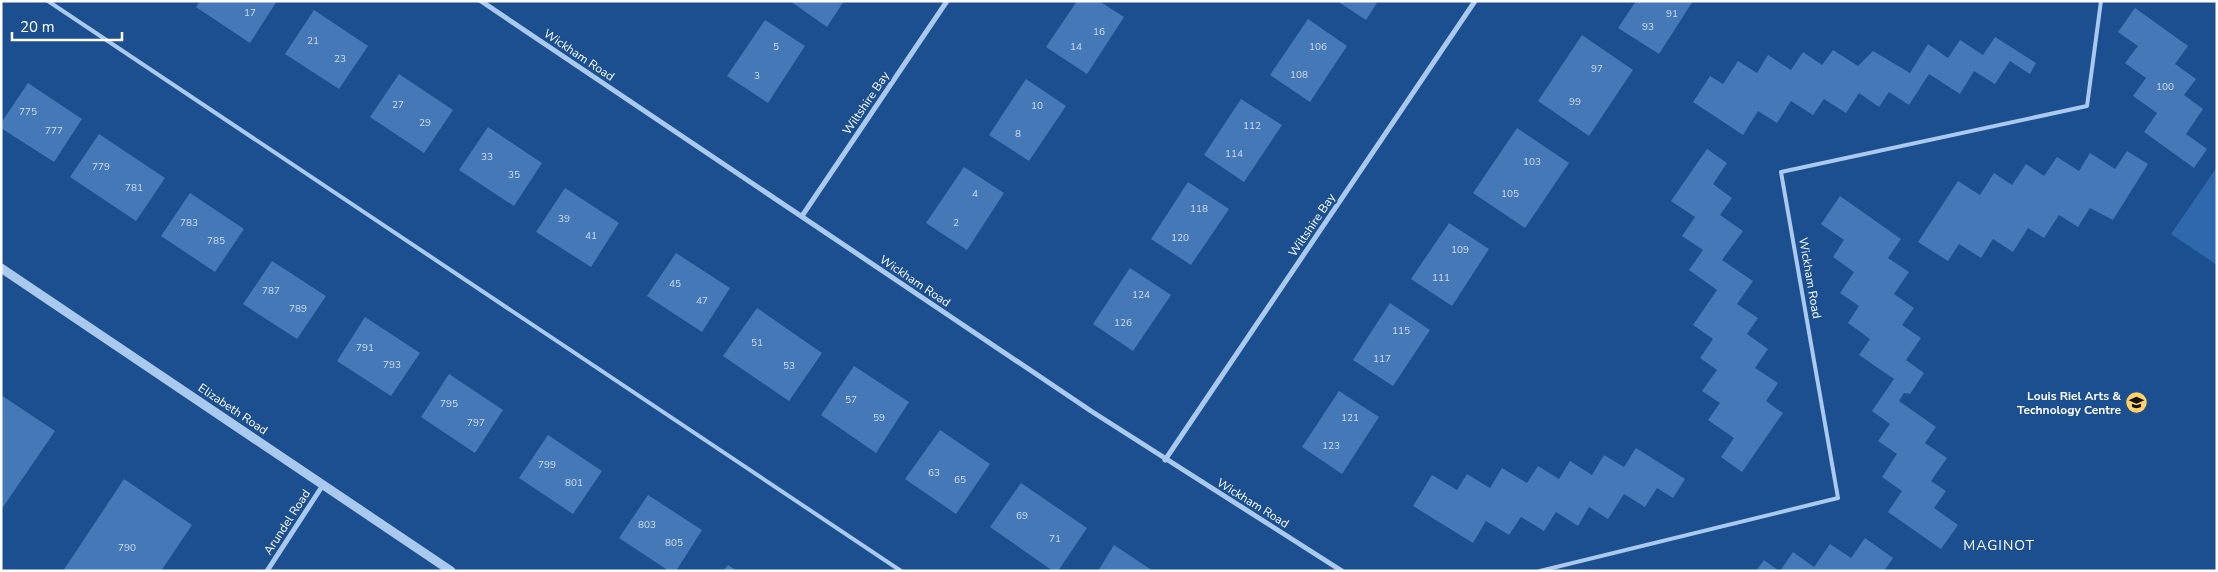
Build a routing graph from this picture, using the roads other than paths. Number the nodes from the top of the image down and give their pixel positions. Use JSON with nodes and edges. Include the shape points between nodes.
{"nodes":[{"id":1,"x":48,"y":1,"type":"edge"},
{"id":2,"x":481,"y":1,"type":"edge"},
{"id":3,"x":947,"y":1,"type":"edge"},
{"id":4,"x":1475,"y":1,"type":"edge"},
{"id":5,"x":2101,"y":1,"type":"edge"},
{"id":6,"x":802,"y":216,"type":"junction"},
{"id":7,"x":1,"y":268,"type":"edge"},
{"id":8,"x":1165,"y":460,"type":"junction"},
{"id":9,"x":323,"y":485,"type":"junction"},
{"id":10,"x":267,"y":571,"type":"edge"},
{"id":11,"x":452,"y":571,"type":"edge"},
{"id":12,"x":901,"y":571,"type":"edge"},
{"id":13,"x":1342,"y":571,"type":"edge"},
{"id":14,"x":1540,"y":571,"type":"edge"}],
"edges":[{"from":1,"to":12,"type":"lane"},
{"from":2,"to":6,"type":"street","name":"Wickham Road"},
{"from":3,"to":6,"type":"street","name":"Wiltshire Bay"},
{"from":4,"to":8,"type":"street","name":"Wiltshire Bay"},
{"from":5,"to":14,"type":"lane","name":"Wickham Road","via":[[2086,106],[1781,172],[1838,498]]},
{"from":6,"to":8,"type":"street","name":"Wickham Road"},
{"from":7,"to":9,"type":"street","name":"Elizabeth Road"},
{"from":8,"to":13,"type":"street","name":"Wickham Road"},
{"from":9,"to":10,"type":"street","name":"Arundel Road"},
{"from":9,"to":11,"type":"street","name":"Elizabeth Road"}]}
